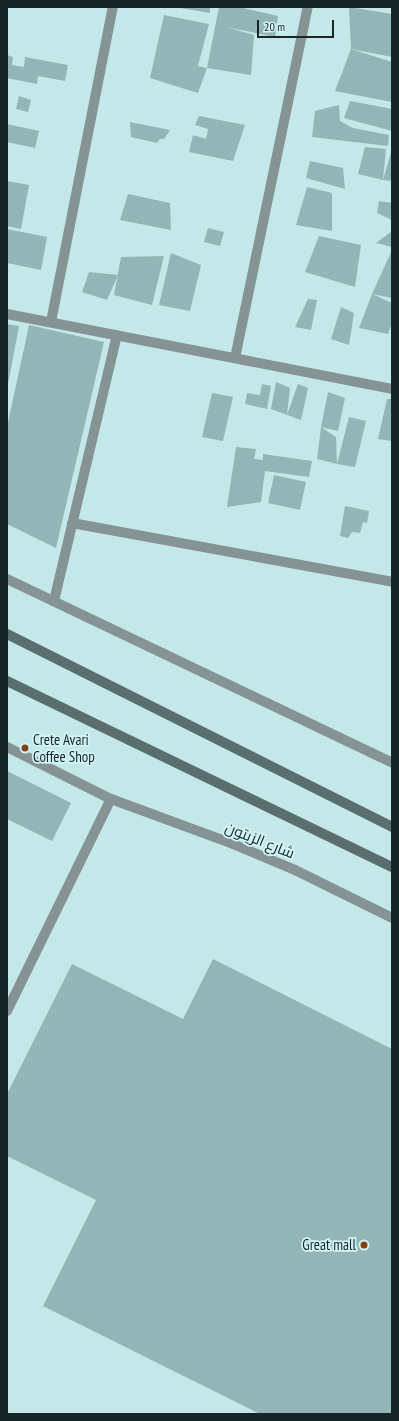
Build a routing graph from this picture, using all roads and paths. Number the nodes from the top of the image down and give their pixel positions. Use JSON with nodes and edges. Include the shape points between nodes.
{"nodes":[{"id":1,"x":113,"y":7,"type":"edge"},
{"id":2,"x":308,"y":7,"type":"edge"},
{"id":3,"x":7,"y":314,"type":"edge"},
{"id":4,"x":51,"y":322,"type":"junction"},
{"id":5,"x":116,"y":335,"type":"junction"},
{"id":6,"x":235,"y":358,"type":"junction"},
{"id":7,"x":392,"y":388,"type":"edge"},
{"id":8,"x":72,"y":523,"type":"junction"},
{"id":9,"x":7,"y":579,"type":"edge"},
{"id":10,"x":392,"y":582,"type":"edge"},
{"id":11,"x":54,"y":601,"type":"junction"},
{"id":12,"x":7,"y":634,"type":"edge"},
{"id":13,"x":7,"y":681,"type":"edge"},
{"id":14,"x":7,"y":747,"type":"edge"},
{"id":15,"x":392,"y":763,"type":"edge"},
{"id":16,"x":111,"y":799,"type":"junction"},
{"id":17,"x":392,"y":827,"type":"edge"},
{"id":18,"x":392,"y":867,"type":"edge"},
{"id":19,"x":392,"y":918,"type":"edge"},
{"id":20,"x":7,"y":1011,"type":"edge"}],
"edges":[{"from":1,"to":4,"type":"street"},
{"from":2,"to":6,"type":"street"},
{"from":3,"to":4,"type":"street"},
{"from":4,"to":5,"type":"street"},
{"from":5,"to":6,"type":"street"},
{"from":5,"to":8,"type":"street"},
{"from":6,"to":7,"type":"street"},
{"from":8,"to":10,"type":"street"},
{"from":8,"to":11,"type":"street"},
{"from":9,"to":11,"type":"street"},
{"from":11,"to":15,"type":"street"},
{"from":12,"to":17,"type":"main road"},
{"from":13,"to":18,"type":"main road"},
{"from":14,"to":16,"type":"street","name":"شارع الزيتون"},
{"from":16,"to":19,"type":"street","name":"شارع الزيتون","via":[[240,847],[294,870]]},
{"from":16,"to":20,"type":"street"}]}
